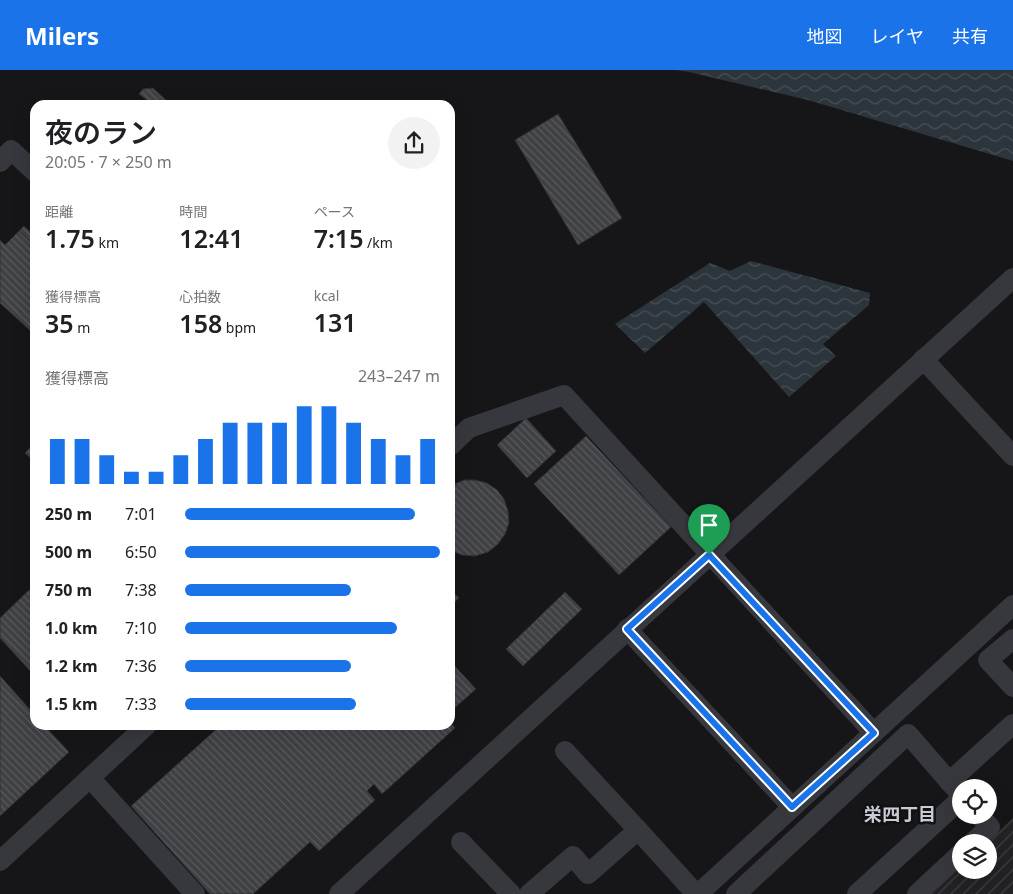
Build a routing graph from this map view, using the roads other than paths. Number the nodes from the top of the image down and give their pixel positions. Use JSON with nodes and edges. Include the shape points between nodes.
{"nodes":[{"id":1,"x":0,"y":162,"type":"edge"},
{"id":2,"x":30,"y":167,"type":"edge"},
{"id":3,"x":1013,"y":278,"type":"edge"},
{"id":4,"x":923,"y":359,"type":"junction"},
{"id":5,"x":455,"y":441,"type":"edge"},
{"id":6,"x":1013,"y":456,"type":"edge"},
{"id":7,"x":709,"y":555,"type":"junction"},
{"id":8,"x":1013,"y":605,"type":"edge"},
{"id":9,"x":627,"y":629,"type":"junction"},
{"id":10,"x":1013,"y":639,"type":"edge"},
{"id":11,"x":1013,"y":687,"type":"edge"},
{"id":12,"x":1013,"y":724,"type":"edge"},
{"id":13,"x":142,"y":730,"type":"edge"},
{"id":14,"x":874,"y":733,"type":"junction"},
{"id":15,"x":565,"y":751,"type":"dead end"},
{"id":16,"x":90,"y":778,"type":"junction"},
{"id":17,"x":963,"y":779,"type":"edge"},
{"id":18,"x":952,"y":785,"type":"edge"},
{"id":19,"x":792,"y":807,"type":"junction"},
{"id":20,"x":952,"y":808,"type":"edge"},
{"id":21,"x":987,"y":824,"type":"edge"},
{"id":22,"x":638,"y":830,"type":"junction"},
{"id":23,"x":982,"y":834,"type":"edge"},
{"id":24,"x":461,"y":842,"type":"dead end"},
{"id":25,"x":0,"y":861,"type":"edge"},
{"id":26,"x":952,"y":861,"type":"edge"},
{"id":27,"x":195,"y":894,"type":"edge"},
{"id":28,"x":339,"y":894,"type":"edge"},
{"id":29,"x":511,"y":894,"type":"edge"},
{"id":30,"x":530,"y":894,"type":"edge"},
{"id":31,"x":697,"y":894,"type":"edge"},
{"id":32,"x":736,"y":894,"type":"edge"},
{"id":33,"x":857,"y":894,"type":"edge"},
{"id":34,"x":917,"y":894,"type":"edge"}],
"edges":[{"from":1,"to":2,"type":"street","via":[[11,150]]},
{"from":3,"to":4,"type":"street"},
{"from":4,"to":6,"type":"street"},
{"from":4,"to":7,"type":"street"},
{"from":5,"to":7,"type":"street","via":[[469,428],[564,395]]},
{"from":7,"to":9,"type":"street"},
{"from":7,"to":14,"type":"street"},
{"from":8,"to":14,"type":"street"},
{"from":9,"to":19,"type":"street"},
{"from":9,"to":28,"type":"street"},
{"from":10,"to":11,"type":"street","via":[[988,660]]},
{"from":12,"to":17,"type":"street"},
{"from":13,"to":16,"type":"street"},
{"from":14,"to":19,"type":"street"},
{"from":15,"to":22,"type":"street"},
{"from":16,"to":25,"type":"street"},
{"from":16,"to":27,"type":"street"},
{"from":18,"to":32,"type":"street","via":[[908,734]]},
{"from":19,"to":31,"type":"street"},
{"from":20,"to":33,"type":"street"},
{"from":21,"to":23,"type":"street","via":[[990,827]]},
{"from":22,"to":30,"type":"street","via":[[588,874],[573,856]]},
{"from":22,"to":31,"type":"street"},
{"from":24,"to":29,"type":"street"},
{"from":26,"to":34,"type":"street"}]}
